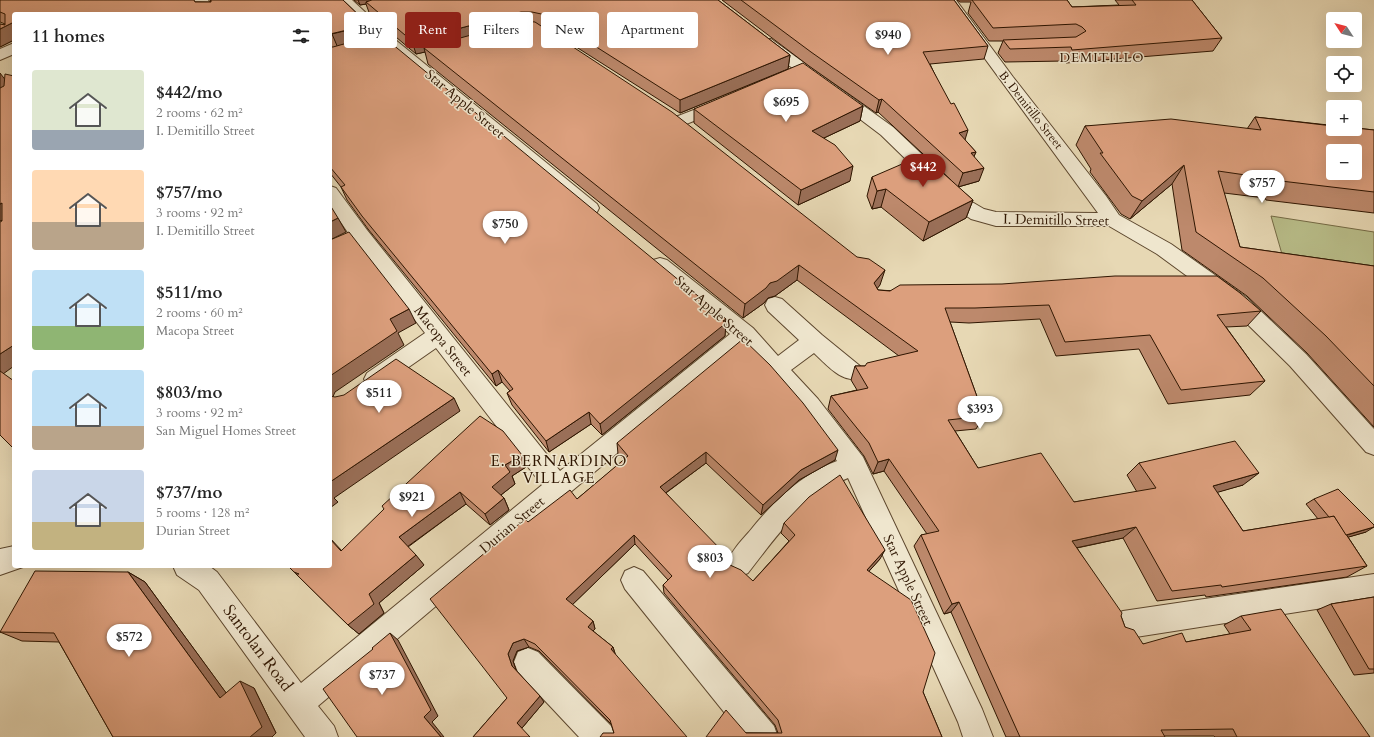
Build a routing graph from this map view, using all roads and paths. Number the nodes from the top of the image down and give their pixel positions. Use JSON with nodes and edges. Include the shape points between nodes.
{"nodes":[{"id":1,"x":201,"y":0,"type":"edge"},
{"id":2,"x":952,"y":4,"type":"edge"},
{"id":3,"x":357,"y":7,"type":"edge"},
{"id":4,"x":974,"y":7,"type":"edge"},
{"id":5,"x":209,"y":12,"type":"edge"},
{"id":6,"x":753,"y":33,"type":"edge"},
{"id":7,"x":984,"y":48,"type":"junction"},
{"id":8,"x":1001,"y":48,"type":"dead end"},
{"id":9,"x":12,"y":49,"type":"edge"},
{"id":10,"x":0,"y":55,"type":"edge"},
{"id":11,"x":736,"y":98,"type":"edge"},
{"id":12,"x":678,"y":123,"type":"edge"},
{"id":13,"x":332,"y":196,"type":"edge"},
{"id":14,"x":602,"y":217,"type":"edge"},
{"id":15,"x":1112,"y":220,"type":"junction"},
{"id":16,"x":649,"y":256,"type":"edge"},
{"id":17,"x":1210,"y":281,"type":"junction"},
{"id":18,"x":1179,"y":283,"type":"edge"},
{"id":19,"x":775,"y":305,"type":"dead end"},
{"id":20,"x":744,"y":334,"type":"junction"},
{"id":21,"x":438,"y":335,"type":"junction"},
{"id":22,"x":814,"y":341,"type":"junction"},
{"id":23,"x":776,"y":369,"type":"junction"},
{"id":24,"x":852,"y":372,"type":"dead end"},
{"id":25,"x":357,"y":391,"type":"edge"},
{"id":26,"x":1374,"y":445,"type":"edge"},
{"id":27,"x":854,"y":465,"type":"junction"},
{"id":28,"x":558,"y":487,"type":"junction"},
{"id":29,"x":12,"y":559,"type":"edge"},
{"id":30,"x":0,"y":562,"type":"edge"},
{"id":31,"x":739,"y":564,"type":"dead end"},
{"id":32,"x":189,"y":568,"type":"edge"},
{"id":33,"x":634,"y":580,"type":"dead end"},
{"id":34,"x":1374,"y":587,"type":"edge"},
{"id":35,"x":1123,"y":624,"type":"edge"},
{"id":36,"x":528,"y":662,"type":"dead end"},
{"id":37,"x":300,"y":704,"type":"junction"},
{"id":38,"x":324,"y":737,"type":"edge"},
{"id":39,"x":600,"y":737,"type":"edge"},
{"id":40,"x":763,"y":737,"type":"edge"},
{"id":41,"x":978,"y":737,"type":"edge"}],
"edges":[{"from":1,"to":5,"type":"street"},
{"from":2,"to":4,"type":"street"},
{"from":2,"to":7,"type":"street","name":"B. Demitillo Street"},
{"from":3,"to":14,"type":"street","name":"Star Apple Street","via":[[380,42],[422,59]]},
{"from":6,"to":15,"type":"street","name":"I. Demitillo Street","via":[[794,73],[887,131],[965,206],[978,214],[996,219]]},
{"from":7,"to":8,"type":"street"},
{"from":7,"to":15,"type":"street","name":"B. Demitillo Street"},
{"from":9,"to":10,"type":"street"},
{"from":11,"to":12,"type":"street"},
{"from":13,"to":21,"type":"street","name":"Macopa Street","via":[[352,240]]},
{"from":15,"to":17,"type":"street","name":"I. Demitillo Street","via":[[1164,249]]},
{"from":16,"to":20,"type":"street","name":"Star Apple Street"},
{"from":17,"to":18,"type":"street"},
{"from":17,"to":26,"type":"street","name":"I. Demitillo Street","via":[[1239,303],[1298,360]]},
{"from":19,"to":22,"type":"street"},
{"from":20,"to":23,"type":"street","name":"Star Apple Street"},
{"from":20,"to":28,"type":"street","name":"Durian Street"},
{"from":21,"to":25,"type":"street"},
{"from":21,"to":28,"type":"street","name":"Macopa Street"},
{"from":22,"to":23,"type":"street"},
{"from":22,"to":24,"type":"street"},
{"from":23,"to":27,"type":"street","name":"Star Apple Street","via":[[810,406]]},
{"from":27,"to":31,"type":"street","via":[[836,470],[806,489]]},
{"from":27,"to":41,"type":"street","name":"Star Apple Street","via":[[969,712]]},
{"from":28,"to":37,"type":"street","name":"Durian Street"},
{"from":29,"to":30,"type":"street"},
{"from":32,"to":37,"type":"street","name":"Santolan Road","via":[[208,581]]},
{"from":33,"to":40,"type":"street"},
{"from":34,"to":35,"type":"street"},
{"from":36,"to":39,"type":"street"},
{"from":37,"to":38,"type":"street","name":"Santolan Road"}]}
